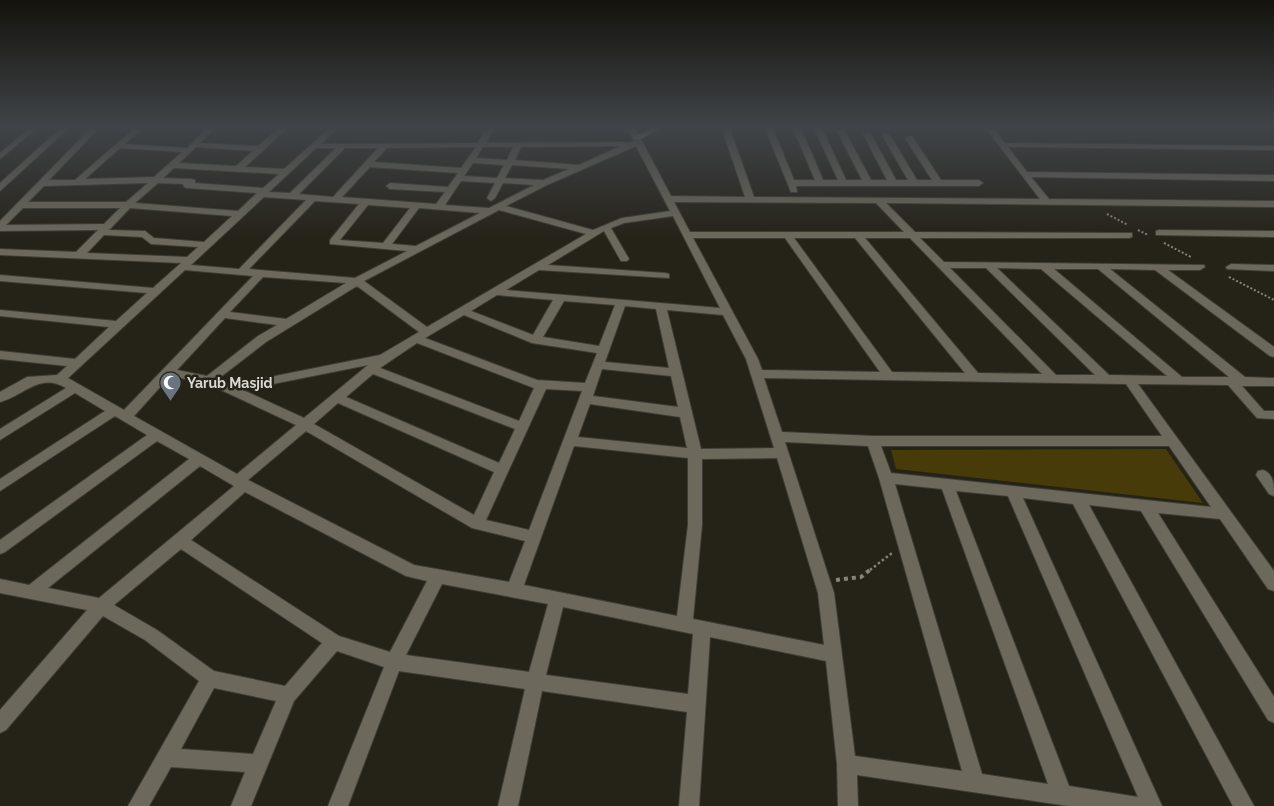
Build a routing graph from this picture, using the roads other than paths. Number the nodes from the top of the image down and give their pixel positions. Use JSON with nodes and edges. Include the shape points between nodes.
{"nodes":[{"id":1,"x":26,"y":164,"type":"edge"},
{"id":2,"x":61,"y":164,"type":"edge"},
{"id":3,"x":98,"y":164,"type":"edge"},
{"id":4,"x":172,"y":164,"type":"joint"},
{"id":5,"x":244,"y":164,"type":"edge"},
{"id":6,"x":294,"y":164,"type":"edge"},
{"id":7,"x":325,"y":164,"type":"edge"},
{"id":8,"x":368,"y":164,"type":"joint"},
{"id":9,"x":468,"y":164,"type":"edge"},
{"id":10,"x":510,"y":164,"type":"edge"},
{"id":11,"x":533,"y":164,"type":"edge"},
{"id":12,"x":586,"y":164,"type":"edge"},
{"id":13,"x":649,"y":164,"type":"edge"},
{"id":14,"x":738,"y":164,"type":"edge"},
{"id":15,"x":783,"y":164,"type":"edge"},
{"id":16,"x":812,"y":164,"type":"edge"},
{"id":17,"x":835,"y":164,"type":"edge"},
{"id":18,"x":858,"y":164,"type":"edge"},
{"id":19,"x":883,"y":164,"type":"edge"},
{"id":20,"x":903,"y":164,"type":"edge"},
{"id":21,"x":926,"y":164,"type":"edge"},
{"id":22,"x":1018,"y":164,"type":"edge"},
{"id":23,"x":210,"y":167,"type":"junction"},
{"id":24,"x":580,"y":167,"type":"junction"},
{"id":25,"x":238,"y":169,"type":"junction"},
{"id":26,"x":285,"y":172,"type":"junction"},
{"id":27,"x":461,"y":174,"type":"junction"},
{"id":28,"x":1026,"y":174,"type":"junction"},
{"id":29,"x":398,"y":177,"type":"junction"},
{"id":30,"x":1274,"y":178,"type":"edge"},
{"id":31,"x":153,"y":180,"type":"junction"},
{"id":32,"x":501,"y":180,"type":"junction"},
{"id":33,"x":76,"y":182,"type":"junction"},
{"id":34,"x":192,"y":182,"type":"junction"},
{"id":35,"x":43,"y":183,"type":"junction"},
{"id":36,"x":544,"y":183,"type":"junction"},
{"id":37,"x":791,"y":183,"type":"junction"},
{"id":38,"x":820,"y":183,"type":"junction"},
{"id":39,"x":844,"y":183,"type":"junction"},
{"id":40,"x":868,"y":183,"type":"junction"},
{"id":41,"x":894,"y":183,"type":"junction"},
{"id":42,"x":914,"y":183,"type":"junction"},
{"id":43,"x":938,"y":183,"type":"junction"},
{"id":44,"x":979,"y":183,"type":"dead end"},
{"id":45,"x":0,"y":188,"type":"edge"},
{"id":46,"x":450,"y":190,"type":"junction"},
{"id":47,"x":263,"y":192,"type":"junction"},
{"id":48,"x":292,"y":196,"type":"junction"},
{"id":49,"x":313,"y":198,"type":"junction"},
{"id":50,"x":491,"y":198,"type":"dead end"},
{"id":51,"x":336,"y":199,"type":"junction"},
{"id":52,"x":668,"y":199,"type":"junction"},
{"id":53,"x":750,"y":199,"type":"junction"},
{"id":54,"x":798,"y":199,"type":"junction"},
{"id":55,"x":878,"y":200,"type":"junction"},
{"id":56,"x":366,"y":202,"type":"junction"},
{"id":57,"x":378,"y":202,"type":"junction"},
{"id":58,"x":1047,"y":203,"type":"junction"},
{"id":59,"x":128,"y":204,"type":"junction"},
{"id":60,"x":1274,"y":204,"type":"edge"},
{"id":61,"x":417,"y":205,"type":"junction"},
{"id":62,"x":21,"y":206,"type":"junction"},
{"id":63,"x":439,"y":207,"type":"junction"},
{"id":64,"x":495,"y":209,"type":"junction"},
{"id":65,"x":675,"y":212,"type":"junction"},
{"id":66,"x":240,"y":214,"type":"junction"},
{"id":67,"x":0,"y":227,"type":"edge"},
{"id":68,"x":606,"y":227,"type":"junction"},
{"id":69,"x":104,"y":230,"type":"junction"},
{"id":70,"x":1129,"y":230,"type":"road end"},
{"id":71,"x":593,"y":233,"type":"junction"},
{"id":72,"x":1274,"y":234,"type":"edge"},
{"id":73,"x":686,"y":235,"type":"junction"},
{"id":74,"x":788,"y":236,"type":"junction"},
{"id":75,"x":858,"y":236,"type":"junction"},
{"id":76,"x":914,"y":236,"type":"junction"},
{"id":77,"x":1159,"y":238,"type":"road end"},
{"id":78,"x":206,"y":245,"type":"junction"},
{"id":79,"x":386,"y":246,"type":"junction"},
{"id":80,"x":418,"y":249,"type":"junction"},
{"id":81,"x":0,"y":252,"type":"edge"},
{"id":82,"x":79,"y":255,"type":"junction"},
{"id":83,"x":624,"y":259,"type":"dead end"},
{"id":84,"x":1198,"y":263,"type":"road end"},
{"id":85,"x":185,"y":264,"type":"junction"},
{"id":86,"x":942,"y":265,"type":"junction"},
{"id":87,"x":988,"y":265,"type":"junction"},
{"id":88,"x":1044,"y":266,"type":"junction"},
{"id":89,"x":1100,"y":266,"type":"junction"},
{"id":90,"x":1156,"y":266,"type":"junction"},
{"id":91,"x":536,"y":267,"type":"junction"},
{"id":92,"x":1231,"y":267,"type":"dead end"},
{"id":93,"x":1274,"y":268,"type":"edge"},
{"id":94,"x":242,"y":272,"type":"junction"},
{"id":95,"x":260,"y":274,"type":"junction"},
{"id":96,"x":665,"y":276,"type":"dead end"},
{"id":97,"x":0,"y":278,"type":"edge"},
{"id":98,"x":357,"y":280,"type":"junction"},
{"id":99,"x":156,"y":291,"type":"junction"},
{"id":100,"x":496,"y":292,"type":"junction"},
{"id":101,"x":560,"y":298,"type":"junction"},
{"id":102,"x":621,"y":303,"type":"junction"},
{"id":103,"x":661,"y":306,"type":"junction"},
{"id":104,"x":463,"y":312,"type":"junction"},
{"id":105,"x":727,"y":312,"type":"junction"},
{"id":106,"x":0,"y":313,"type":"edge"},
{"id":107,"x":222,"y":314,"type":"junction"},
{"id":108,"x":288,"y":323,"type":"junction"},
{"id":109,"x":119,"y":325,"type":"junction"},
{"id":110,"x":422,"y":336,"type":"junction"},
{"id":111,"x":536,"y":340,"type":"junction"},
{"id":112,"x":603,"y":350,"type":"junction"},
{"id":113,"x":1274,"y":353,"type":"edge"},
{"id":114,"x":0,"y":355,"type":"edge"},
{"id":115,"x":385,"y":358,"type":"junction"},
{"id":116,"x":78,"y":363,"type":"junction"},
{"id":117,"x":598,"y":365,"type":"junction"},
{"id":118,"x":372,"y":369,"type":"junction"},
{"id":119,"x":169,"y":372,"type":"junction"},
{"id":120,"x":677,"y":373,"type":"junction"},
{"id":121,"x":757,"y":374,"type":"junction"},
{"id":122,"x":889,"y":376,"type":"junction"},
{"id":123,"x":976,"y":378,"type":"junction"},
{"id":124,"x":60,"y":379,"type":"junction"},
{"id":125,"x":209,"y":380,"type":"junction"},
{"id":126,"x":1054,"y":380,"type":"junction"},
{"id":127,"x":1107,"y":380,"type":"junction"},
{"id":128,"x":1130,"y":381,"type":"junction"},
{"id":129,"x":1180,"y":381,"type":"junction"},
{"id":130,"x":1237,"y":382,"type":"junction"},
{"id":131,"x":1274,"y":382,"type":"edge"},
{"id":132,"x":542,"y":384,"type":"junction"},
{"id":133,"x":76,"y":387,"type":"junction"},
{"id":134,"x":229,"y":389,"type":"junction"},
{"id":135,"x":588,"y":393,"type":"junction"},
{"id":136,"x":0,"y":398,"type":"edge"},
{"id":137,"x":337,"y":398,"type":"junction"},
{"id":138,"x":120,"y":413,"type":"junction"},
{"id":139,"x":686,"y":413,"type":"junction"},
{"id":140,"x":1274,"y":415,"type":"edge"},
{"id":141,"x":305,"y":424,"type":"junction"},
{"id":142,"x":522,"y":427,"type":"junction"},
{"id":143,"x":157,"y":434,"type":"junction"},
{"id":144,"x":0,"y":435,"type":"edge"},
{"id":145,"x":777,"y":437,"type":"junction"},
{"id":146,"x":570,"y":441,"type":"junction"},
{"id":147,"x":873,"y":441,"type":"junction"},
{"id":148,"x":1173,"y":441,"type":"junction"},
{"id":149,"x":782,"y":453,"type":"junction"},
{"id":150,"x":694,"y":454,"type":"junction"},
{"id":151,"x":200,"y":458,"type":"junction"},
{"id":152,"x":502,"y":470,"type":"junction"},
{"id":153,"x":1274,"y":476,"type":"edge"},
{"id":154,"x":886,"y":478,"type":"junction"},
{"id":155,"x":241,"y":483,"type":"junction"},
{"id":156,"x":947,"y":485,"type":"junction"},
{"id":157,"x":0,"y":486,"type":"edge"},
{"id":158,"x":1274,"y":490,"type":"edge"},
{"id":159,"x":1013,"y":492,"type":"junction"},
{"id":160,"x":1078,"y":499,"type":"junction"},
{"id":161,"x":1146,"y":506,"type":"junction"},
{"id":162,"x":1225,"y":514,"type":"junction"},
{"id":163,"x":477,"y":524,"type":"junction"},
{"id":164,"x":535,"y":537,"type":"junction"},
{"id":165,"x":180,"y":541,"type":"junction"},
{"id":166,"x":0,"y":548,"type":"edge"},
{"id":167,"x":438,"y":576,"type":"junction"},
{"id":168,"x":1274,"y":584,"type":"edge"},
{"id":169,"x":0,"y":586,"type":"edge"},
{"id":170,"x":514,"y":590,"type":"junction"},
{"id":171,"x":34,"y":591,"type":"junction"},
{"id":172,"x":558,"y":600,"type":"junction"},
{"id":173,"x":101,"y":606,"type":"junction"},
{"id":174,"x":693,"y":627,"type":"junction"},
{"id":175,"x":334,"y":642,"type":"junction"},
{"id":176,"x":834,"y":655,"type":"junction"},
{"id":177,"x":394,"y":662,"type":"junction"},
{"id":178,"x":210,"y":678,"type":"junction"},
{"id":179,"x":535,"y":683,"type":"junction"},
{"id":180,"x":288,"y":695,"type":"junction"},
{"id":181,"x":696,"y":704,"type":"junction"},
{"id":182,"x":1274,"y":714,"type":"edge"},
{"id":183,"x":0,"y":724,"type":"edge"},
{"id":184,"x":166,"y":757,"type":"junction"},
{"id":185,"x":259,"y":764,"type":"junction"},
{"id":186,"x":847,"y":764,"type":"junction"},
{"id":187,"x":975,"y":782,"type":"junction"},
{"id":188,"x":1062,"y":795,"type":"junction"},
{"id":189,"x":138,"y":806,"type":"edge"},
{"id":190,"x":241,"y":806,"type":"edge"},
{"id":191,"x":338,"y":806,"type":"edge"},
{"id":192,"x":508,"y":806,"type":"edge"},
{"id":193,"x":689,"y":806,"type":"edge"},
{"id":194,"x":848,"y":806,"type":"edge"},
{"id":195,"x":1135,"y":806,"type":"edge"},
{"id":196,"x":1152,"y":806,"type":"edge"},
{"id":197,"x":1244,"y":806,"type":"edge"}],
"edges":[{"from":1,"to":45,"type":"street"},
{"from":2,"to":35,"type":"street"},
{"from":3,"to":33,"type":"street"},
{"from":4,"to":23,"type":"street"},
{"from":4,"to":31,"type":"street"},
{"from":5,"to":25,"type":"street"},
{"from":6,"to":26,"type":"street"},
{"from":7,"to":48,"type":"street"},
{"from":8,"to":29,"type":"street"},
{"from":8,"to":51,"type":"street"},
{"from":9,"to":27,"type":"street"},
{"from":10,"to":32,"type":"street"},
{"from":11,"to":24,"type":"street"},
{"from":12,"to":24,"type":"street"},
{"from":13,"to":52,"type":"street"},
{"from":14,"to":53,"type":"street"},
{"from":15,"to":37,"type":"street"},
{"from":16,"to":38,"type":"street"},
{"from":17,"to":39,"type":"street"},
{"from":18,"to":40,"type":"street"},
{"from":19,"to":41,"type":"street"},
{"from":20,"to":42,"type":"street"},
{"from":21,"to":43,"type":"street"},
{"from":22,"to":28,"type":"street"},
{"from":23,"to":25,"type":"street"},
{"from":23,"to":34,"type":"street"},
{"from":24,"to":36,"type":"street"},
{"from":25,"to":26,"type":"street"},
{"from":26,"to":47,"type":"street"},
{"from":27,"to":29,"type":"street"},
{"from":27,"to":32,"type":"street"},
{"from":27,"to":46,"type":"street"},
{"from":28,"to":30,"type":"street"},
{"from":28,"to":58,"type":"street"},
{"from":29,"to":46,"type":"street"},
{"from":29,"to":57,"type":"street"},
{"from":31,"to":33,"type":"street"},
{"from":31,"to":34,"type":"street"},
{"from":31,"to":59,"type":"street"},
{"from":32,"to":36,"type":"street"},
{"from":32,"to":50,"type":"street"},
{"from":33,"to":35,"type":"street"},
{"from":34,"to":47,"type":"street","via":[[187,185]]},
{"from":35,"to":62,"type":"street"},
{"from":36,"to":64,"type":"street"},
{"from":37,"to":38,"type":"street"},
{"from":37,"to":54,"type":"street"},
{"from":38,"to":39,"type":"street"},
{"from":39,"to":40,"type":"street"},
{"from":40,"to":41,"type":"street"},
{"from":41,"to":42,"type":"street"},
{"from":42,"to":43,"type":"street"},
{"from":43,"to":44,"type":"street"},
{"from":46,"to":63,"type":"street"},
{"from":47,"to":48,"type":"street"},
{"from":47,"to":66,"type":"street"},
{"from":48,"to":49,"type":"street"},
{"from":49,"to":51,"type":"street"},
{"from":49,"to":94,"type":"street"},
{"from":51,"to":56,"type":"street"},
{"from":52,"to":53,"type":"street"},
{"from":52,"to":65,"type":"street"},
{"from":53,"to":54,"type":"street"},
{"from":54,"to":55,"type":"street"},
{"from":55,"to":58,"type":"street"},
{"from":55,"to":76,"type":"street"},
{"from":56,"to":57,"type":"street"},
{"from":56,"to":79,"type":"street","via":[[333,242]]},
{"from":57,"to":61,"type":"street"},
{"from":58,"to":60,"type":"street"},
{"from":59,"to":62,"type":"street"},
{"from":59,"to":66,"type":"street"},
{"from":59,"to":69,"type":"street"},
{"from":61,"to":63,"type":"street"},
{"from":61,"to":79,"type":"street"},
{"from":62,"to":67,"type":"street"},
{"from":63,"to":64,"type":"street"},
{"from":64,"to":71,"type":"street"},
{"from":64,"to":80,"type":"street"},
{"from":65,"to":68,"type":"street"},
{"from":65,"to":73,"type":"street"},
{"from":66,"to":78,"type":"street"},
{"from":67,"to":69,"type":"street"},
{"from":68,"to":71,"type":"street"},
{"from":68,"to":83,"type":"street"},
{"from":69,"to":78,"type":"street","via":[[145,234],[151,241]]},
{"from":69,"to":82,"type":"street"},
{"from":70,"to":76,"type":"street"},
{"from":71,"to":91,"type":"street"},
{"from":72,"to":77,"type":"street"},
{"from":73,"to":74,"type":"street"},
{"from":73,"to":105,"type":"street"},
{"from":74,"to":75,"type":"street"},
{"from":74,"to":122,"type":"street"},
{"from":75,"to":76,"type":"street"},
{"from":75,"to":123,"type":"street"},
{"from":76,"to":86,"type":"street"},
{"from":78,"to":85,"type":"street"},
{"from":79,"to":80,"type":"street"},
{"from":80,"to":98,"type":"street"},
{"from":81,"to":82,"type":"street"},
{"from":82,"to":85,"type":"street"},
{"from":84,"to":90,"type":"street"},
{"from":85,"to":94,"type":"street"},
{"from":85,"to":99,"type":"street"},
{"from":86,"to":87,"type":"street"},
{"from":86,"to":126,"type":"street"},
{"from":87,"to":88,"type":"street"},
{"from":87,"to":127,"type":"street"},
{"from":88,"to":89,"type":"street"},
{"from":88,"to":129,"type":"street"},
{"from":89,"to":90,"type":"street"},
{"from":89,"to":130,"type":"street"},
{"from":90,"to":113,"type":"street"},
{"from":91,"to":96,"type":"street"},
{"from":91,"to":100,"type":"street"},
{"from":92,"to":93,"type":"street"},
{"from":94,"to":95,"type":"street"},
{"from":95,"to":98,"type":"street"},
{"from":95,"to":107,"type":"street"},
{"from":97,"to":99,"type":"street"},
{"from":98,"to":108,"type":"street"},
{"from":98,"to":110,"type":"street"},
{"from":99,"to":109,"type":"street"},
{"from":100,"to":101,"type":"street"},
{"from":100,"to":104,"type":"street"},
{"from":101,"to":102,"type":"street"},
{"from":101,"to":111,"type":"street"},
{"from":102,"to":103,"type":"street"},
{"from":102,"to":112,"type":"street"},
{"from":103,"to":105,"type":"street"},
{"from":103,"to":120,"type":"street"},
{"from":104,"to":110,"type":"street"},
{"from":104,"to":111,"type":"street"},
{"from":105,"to":121,"type":"street"},
{"from":106,"to":109,"type":"street"},
{"from":107,"to":108,"type":"street"},
{"from":107,"to":119,"type":"street"},
{"from":108,"to":125,"type":"street"},
{"from":109,"to":116,"type":"street"},
{"from":110,"to":115,"type":"street"},
{"from":110,"to":132,"type":"street"},
{"from":111,"to":112,"type":"street"},
{"from":112,"to":117,"type":"street"},
{"from":114,"to":116,"type":"street"},
{"from":115,"to":118,"type":"street"},
{"from":115,"to":134,"type":"street"},
{"from":116,"to":124,"type":"street"},
{"from":117,"to":120,"type":"street"},
{"from":117,"to":135,"type":"street"},
{"from":118,"to":137,"type":"street"},
{"from":118,"to":142,"type":"street"},
{"from":119,"to":125,"type":"street"},
{"from":119,"to":138,"type":"street"},
{"from":120,"to":139,"type":"street"},
{"from":121,"to":122,"type":"street"},
{"from":121,"to":145,"type":"street"},
{"from":122,"to":123,"type":"street"},
{"from":123,"to":126,"type":"street"},
{"from":124,"to":133,"type":"street"},
{"from":124,"to":136,"type":"street","via":[[31,380]]},
{"from":125,"to":134,"type":"street"},
{"from":126,"to":127,"type":"street"},
{"from":127,"to":128,"type":"street"},
{"from":128,"to":129,"type":"street"},
{"from":128,"to":148,"type":"street"},
{"from":129,"to":130,"type":"street"},
{"from":130,"to":131,"type":"street"},
{"from":130,"to":140,"type":"street","via":[[1261,414]]},
{"from":132,"to":135,"type":"street"},
{"from":132,"to":142,"type":"street"},
{"from":133,"to":138,"type":"street"},
{"from":133,"to":144,"type":"street"},
{"from":134,"to":141,"type":"street"},
{"from":135,"to":139,"type":"street"},
{"from":135,"to":146,"type":"street"},
{"from":137,"to":141,"type":"street"},
{"from":137,"to":152,"type":"street"},
{"from":138,"to":143,"type":"street"},
{"from":138,"to":157,"type":"street"},
{"from":139,"to":150,"type":"street"},
{"from":141,"to":155,"type":"street"},
{"from":141,"to":163,"type":"street"},
{"from":142,"to":152,"type":"street"},
{"from":143,"to":151,"type":"street"},
{"from":143,"to":166,"type":"street"},
{"from":145,"to":147,"type":"street"},
{"from":145,"to":149,"type":"street"},
{"from":146,"to":150,"type":"street"},
{"from":146,"to":164,"type":"street"},
{"from":147,"to":148,"type":"street"},
{"from":147,"to":154,"type":"street"},
{"from":148,"to":162,"type":"street"},
{"from":149,"to":150,"type":"street"},
{"from":149,"to":176,"type":"street","via":[[826,593]]},
{"from":150,"to":174,"type":"street"},
{"from":151,"to":155,"type":"street"},
{"from":151,"to":171,"type":"street"},
{"from":152,"to":163,"type":"street"},
{"from":153,"to":158,"type":"street","via":[[1262,476]]},
{"from":154,"to":156,"type":"street"},
{"from":154,"to":187,"type":"street"},
{"from":155,"to":165,"type":"street"},
{"from":155,"to":167,"type":"street","via":[[411,571]]},
{"from":156,"to":159,"type":"street"},
{"from":156,"to":188,"type":"street"},
{"from":159,"to":160,"type":"street"},
{"from":159,"to":196,"type":"street"},
{"from":160,"to":161,"type":"street"},
{"from":160,"to":197,"type":"street"},
{"from":161,"to":162,"type":"street"},
{"from":161,"to":182,"type":"street"},
{"from":162,"to":168,"type":"street"},
{"from":163,"to":164,"type":"street"},
{"from":164,"to":170,"type":"street"},
{"from":165,"to":173,"type":"street"},
{"from":165,"to":175,"type":"street"},
{"from":167,"to":170,"type":"street"},
{"from":167,"to":177,"type":"street"},
{"from":169,"to":171,"type":"street"},
{"from":170,"to":172,"type":"street"},
{"from":171,"to":173,"type":"street"},
{"from":172,"to":174,"type":"street"},
{"from":172,"to":179,"type":"street"},
{"from":173,"to":178,"type":"street","via":[[151,635]]},
{"from":173,"to":183,"type":"street"},
{"from":174,"to":176,"type":"street"},
{"from":174,"to":181,"type":"street"},
{"from":175,"to":177,"type":"street"},
{"from":175,"to":180,"type":"street"},
{"from":176,"to":186,"type":"street"},
{"from":177,"to":179,"type":"street"},
{"from":177,"to":191,"type":"street"},
{"from":178,"to":180,"type":"street"},
{"from":178,"to":184,"type":"street"},
{"from":179,"to":181,"type":"street"},
{"from":179,"to":192,"type":"street"},
{"from":180,"to":185,"type":"street"},
{"from":181,"to":193,"type":"street"},
{"from":184,"to":185,"type":"street"},
{"from":184,"to":189,"type":"street"},
{"from":185,"to":190,"type":"street"},
{"from":186,"to":187,"type":"street"},
{"from":186,"to":194,"type":"street"},
{"from":187,"to":188,"type":"street"},
{"from":188,"to":195,"type":"street"}]}
